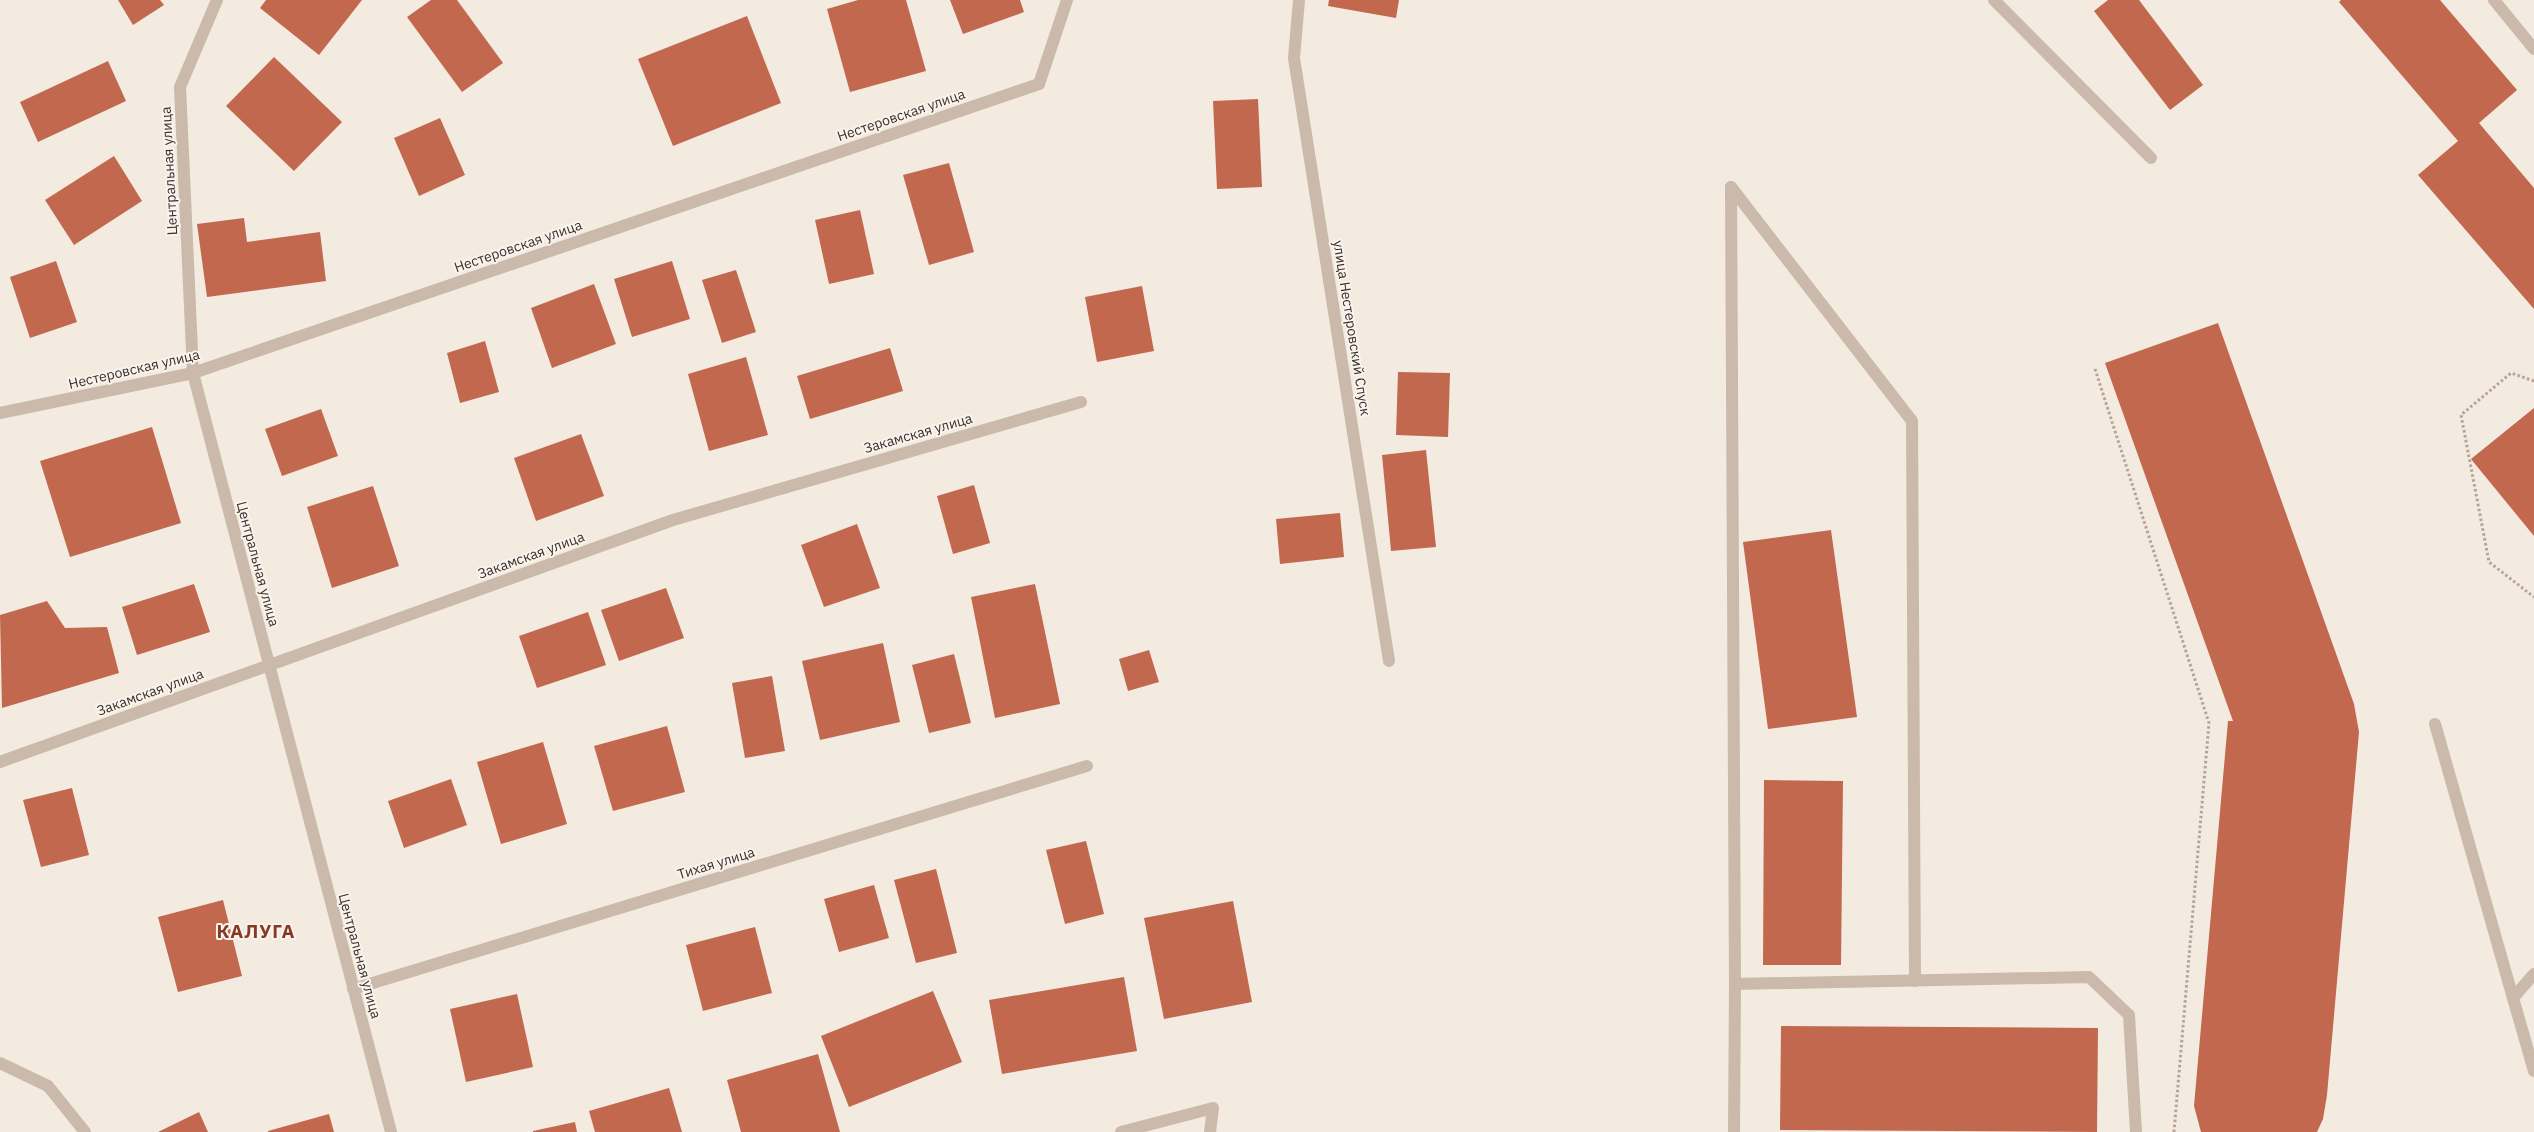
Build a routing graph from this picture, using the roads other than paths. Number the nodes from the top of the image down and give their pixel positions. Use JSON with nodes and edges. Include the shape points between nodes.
{"nodes":[{"id":1,"x":217,"y":0,"type":"edge"},
{"id":2,"x":1067,"y":0,"type":"edge"},
{"id":3,"x":1299,"y":0,"type":"edge"},
{"id":4,"x":1994,"y":0,"type":"edge"},
{"id":5,"x":2494,"y":0,"type":"edge"},
{"id":6,"x":2534,"y":49,"type":"edge"},
{"id":7,"x":2151,"y":158,"type":"dead end"},
{"id":8,"x":193,"y":373,"type":"junction"},
{"id":9,"x":1081,"y":402,"type":"dead end"},
{"id":10,"x":0,"y":413,"type":"edge"},
{"id":11,"x":1389,"y":661,"type":"dead end"},
{"id":12,"x":269,"y":666,"type":"junction"},
{"id":13,"x":2435,"y":724,"type":"dead end"},
{"id":14,"x":0,"y":762,"type":"edge"},
{"id":15,"x":1087,"y":766,"type":"dead end"},
{"id":16,"x":2534,"y":974,"type":"edge"},
{"id":17,"x":1915,"y":981,"type":"junction"},
{"id":18,"x":1735,"y":984,"type":"junction"},
{"id":19,"x":353,"y":989,"type":"junction"},
{"id":20,"x":2513,"y":998,"type":"junction"},
{"id":21,"x":0,"y":1063,"type":"edge"},
{"id":22,"x":2534,"y":1071,"type":"edge"},
{"id":23,"x":85,"y":1132,"type":"edge"},
{"id":24,"x":391,"y":1132,"type":"edge"},
{"id":25,"x":1121,"y":1132,"type":"edge"},
{"id":26,"x":1210,"y":1132,"type":"edge"},
{"id":27,"x":1734,"y":1132,"type":"edge"},
{"id":28,"x":2136,"y":1132,"type":"edge"}],
"edges":[{"from":1,"to":8,"type":"street","name":"Центральная улица","via":[[180,87]]},
{"from":2,"to":8,"type":"street","name":"Нестеровская улица","via":[[1039,84]]},
{"from":3,"to":11,"type":"street","name":"улица Нестеровский Спуск","via":[[1294,58]]},
{"from":4,"to":7,"type":"street"},
{"from":5,"to":6,"type":"street"},
{"from":8,"to":10,"type":"street","name":"Нестеровская улица"},
{"from":8,"to":12,"type":"street","name":"Центральная улица"},
{"from":9,"to":12,"type":"street","name":"Закамская улица","via":[[674,520]]},
{"from":12,"to":14,"type":"street","name":"Закамская улица"},
{"from":12,"to":19,"type":"street","name":"Центральная улица"},
{"from":13,"to":20,"type":"street"},
{"from":15,"to":19,"type":"street","name":"Тихая улица"},
{"from":16,"to":20,"type":"street"},
{"from":17,"to":18,"type":"street"},
{"from":17,"to":18,"type":"street","via":[[1912,421],[1731,187]]},
{"from":17,"to":28,"type":"street","via":[[2088,978],[2129,1015]]},
{"from":18,"to":27,"type":"street"},
{"from":19,"to":24,"type":"street","name":"Центральная улица"},
{"from":20,"to":22,"type":"street"},
{"from":21,"to":23,"type":"street","via":[[48,1086]]},
{"from":25,"to":26,"type":"street","via":[[1212,1108]]}]}
